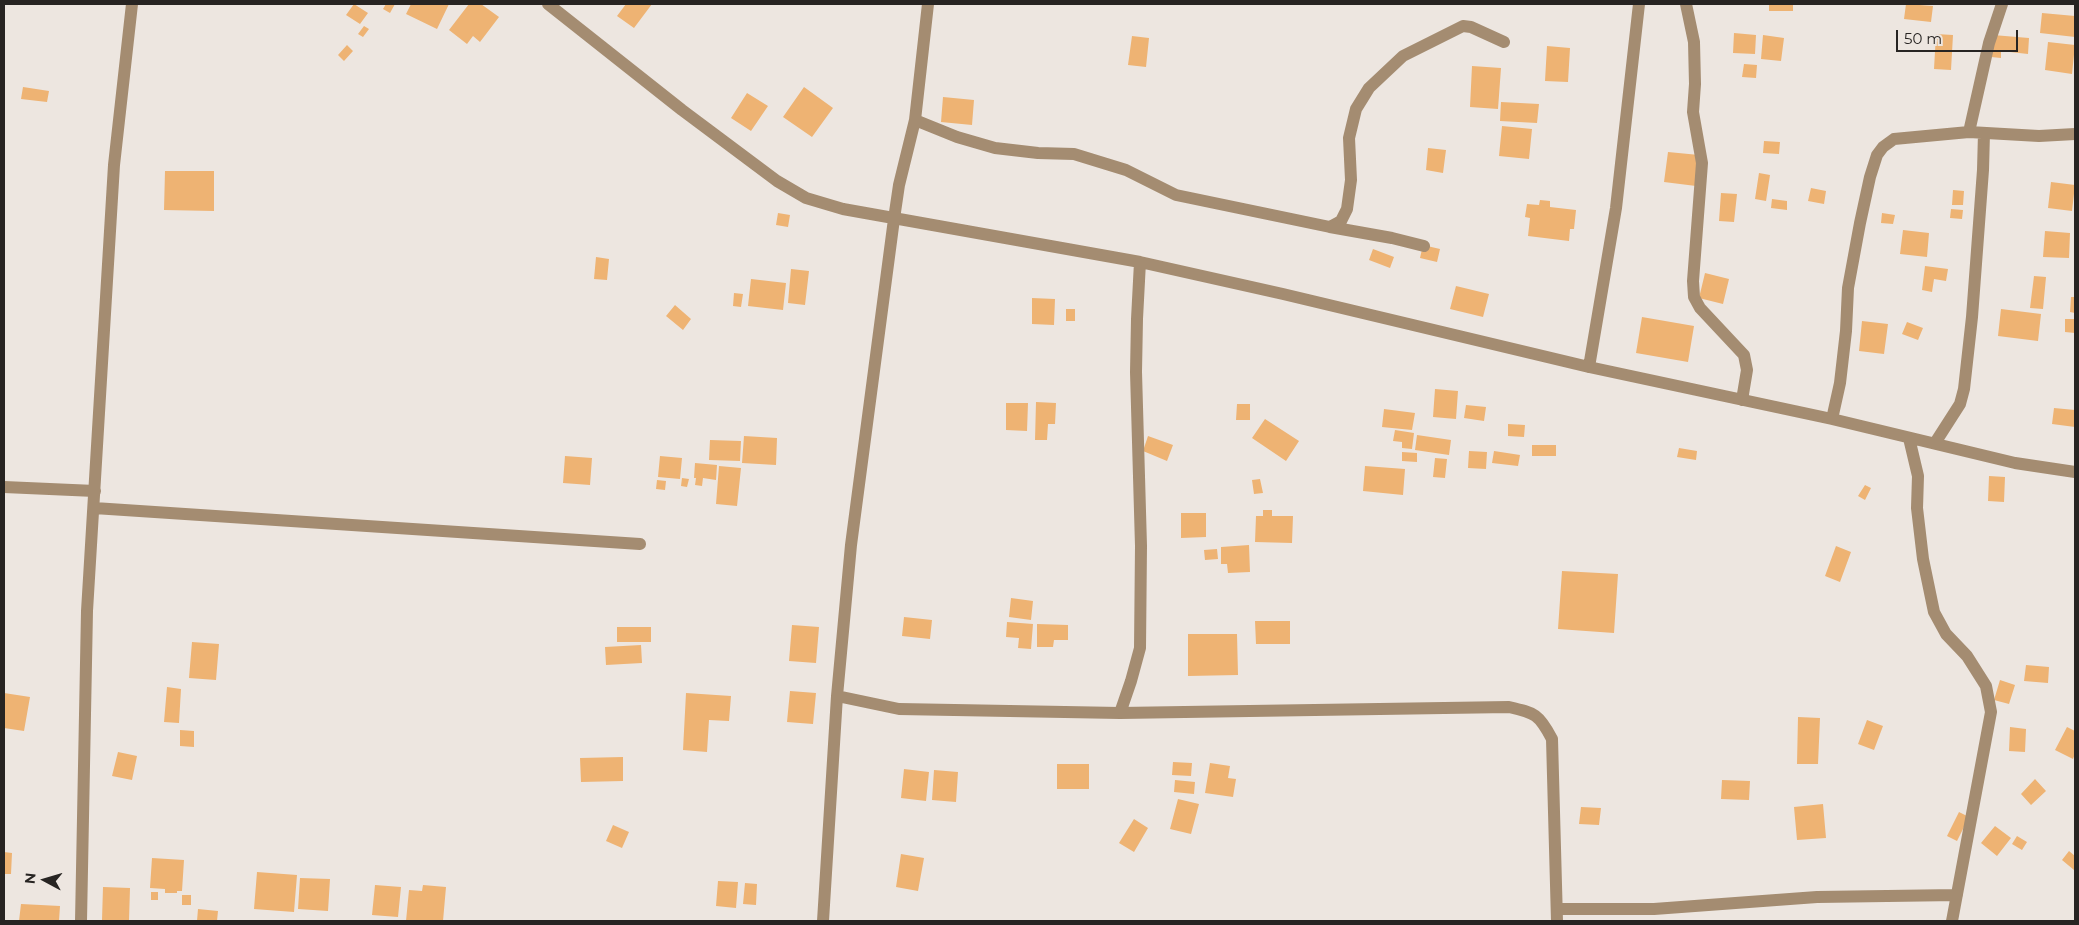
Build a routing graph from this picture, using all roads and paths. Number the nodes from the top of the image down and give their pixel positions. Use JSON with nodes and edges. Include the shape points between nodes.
{"nodes":[{"id":1,"x":132,"y":4,"type":"edge"},
{"id":2,"x":548,"y":4,"type":"edge"},
{"id":3,"x":928,"y":4,"type":"edge"},
{"id":4,"x":1638,"y":4,"type":"edge"},
{"id":5,"x":1686,"y":4,"type":"edge"},
{"id":6,"x":2002,"y":4,"type":"edge"},
{"id":7,"x":1504,"y":42,"type":"dead end"},
{"id":8,"x":915,"y":120,"type":"junction"},
{"id":9,"x":1969,"y":132,"type":"junction"},
{"id":10,"x":1984,"y":133,"type":"junction"},
{"id":11,"x":2075,"y":134,"type":"edge"},
{"id":12,"x":894,"y":219,"type":"junction"},
{"id":13,"x":1330,"y":227,"type":"junction"},
{"id":14,"x":1424,"y":246,"type":"dead end"},
{"id":15,"x":1140,"y":262,"type":"junction"},
{"id":16,"x":1589,"y":367,"type":"junction"},
{"id":17,"x":1742,"y":400,"type":"junction"},
{"id":18,"x":1832,"y":419,"type":"junction"},
{"id":19,"x":1909,"y":438,"type":"junction"},
{"id":20,"x":1935,"y":443,"type":"junction"},
{"id":21,"x":2075,"y":472,"type":"edge"},
{"id":22,"x":4,"y":487,"type":"edge"},
{"id":23,"x":95,"y":491,"type":"junction"},
{"id":24,"x":94,"y":508,"type":"junction"},
{"id":25,"x":640,"y":544,"type":"dead end"},
{"id":26,"x":836,"y":696,"type":"junction"},
{"id":27,"x":1120,"y":713,"type":"junction"},
{"id":28,"x":1957,"y":895,"type":"junction"},
{"id":29,"x":1557,"y":915,"type":"edge"},
{"id":30,"x":81,"y":921,"type":"edge"},
{"id":31,"x":823,"y":921,"type":"edge"},
{"id":32,"x":1952,"y":921,"type":"edge"}],
"edges":[{"from":1,"to":23,"type":"street","via":[[114,165]]},
{"from":2,"to":12,"type":"street","via":[[777,181],[806,198]]},
{"from":3,"to":8,"type":"street"},
{"from":4,"to":16,"type":"street","via":[[1616,208]]},
{"from":5,"to":17,"type":"street","via":[[1694,42],[1693,112],[1702,162],[1694,297],[1700,308],[1744,355],[1747,370]]},
{"from":6,"to":9,"type":"street","via":[[1989,43]]},
{"from":7,"to":13,"type":"street","via":[[1463,26],[1403,56],[1369,88],[1356,109],[1349,138],[1352,180],[1347,209],[1342,221]]},
{"from":8,"to":12,"type":"street"},
{"from":8,"to":13,"type":"street","via":[[995,148],[1074,154],[1126,170],[1176,196]]},
{"from":9,"to":10,"type":"street"},
{"from":9,"to":18,"type":"street","via":[[1894,139],[1877,155],[1863,207],[1848,288],[1840,383]]},
{"from":10,"to":11,"type":"street"},
{"from":10,"to":20,"type":"street","via":[[1964,389],[1960,404]]},
{"from":12,"to":15,"type":"street"},
{"from":12,"to":26,"type":"street","via":[[851,545]]},
{"from":13,"to":14,"type":"street"},
{"from":15,"to":16,"type":"street"},
{"from":15,"to":27,"type":"street","via":[[1136,372],[1140,648]]},
{"from":16,"to":17,"type":"street"},
{"from":17,"to":18,"type":"street"},
{"from":18,"to":19,"type":"street"},
{"from":19,"to":20,"type":"street"},
{"from":19,"to":28,"type":"street","via":[[1918,476],[1917,508],[1934,612],[1946,634],[1967,656],[1986,686],[1992,712]]},
{"from":20,"to":21,"type":"street","via":[[2015,463]]},
{"from":22,"to":23,"type":"street"},
{"from":23,"to":24,"type":"street"},
{"from":24,"to":25,"type":"street"},
{"from":24,"to":30,"type":"street","via":[[87,612]]},
{"from":26,"to":27,"type":"street","via":[[899,709]]},
{"from":26,"to":31,"type":"street"},
{"from":27,"to":29,"type":"street","via":[[1509,707],[1532,712],[1552,739]]},
{"from":28,"to":29,"type":"street","via":[[1816,897]]},
{"from":28,"to":32,"type":"street"}]}
